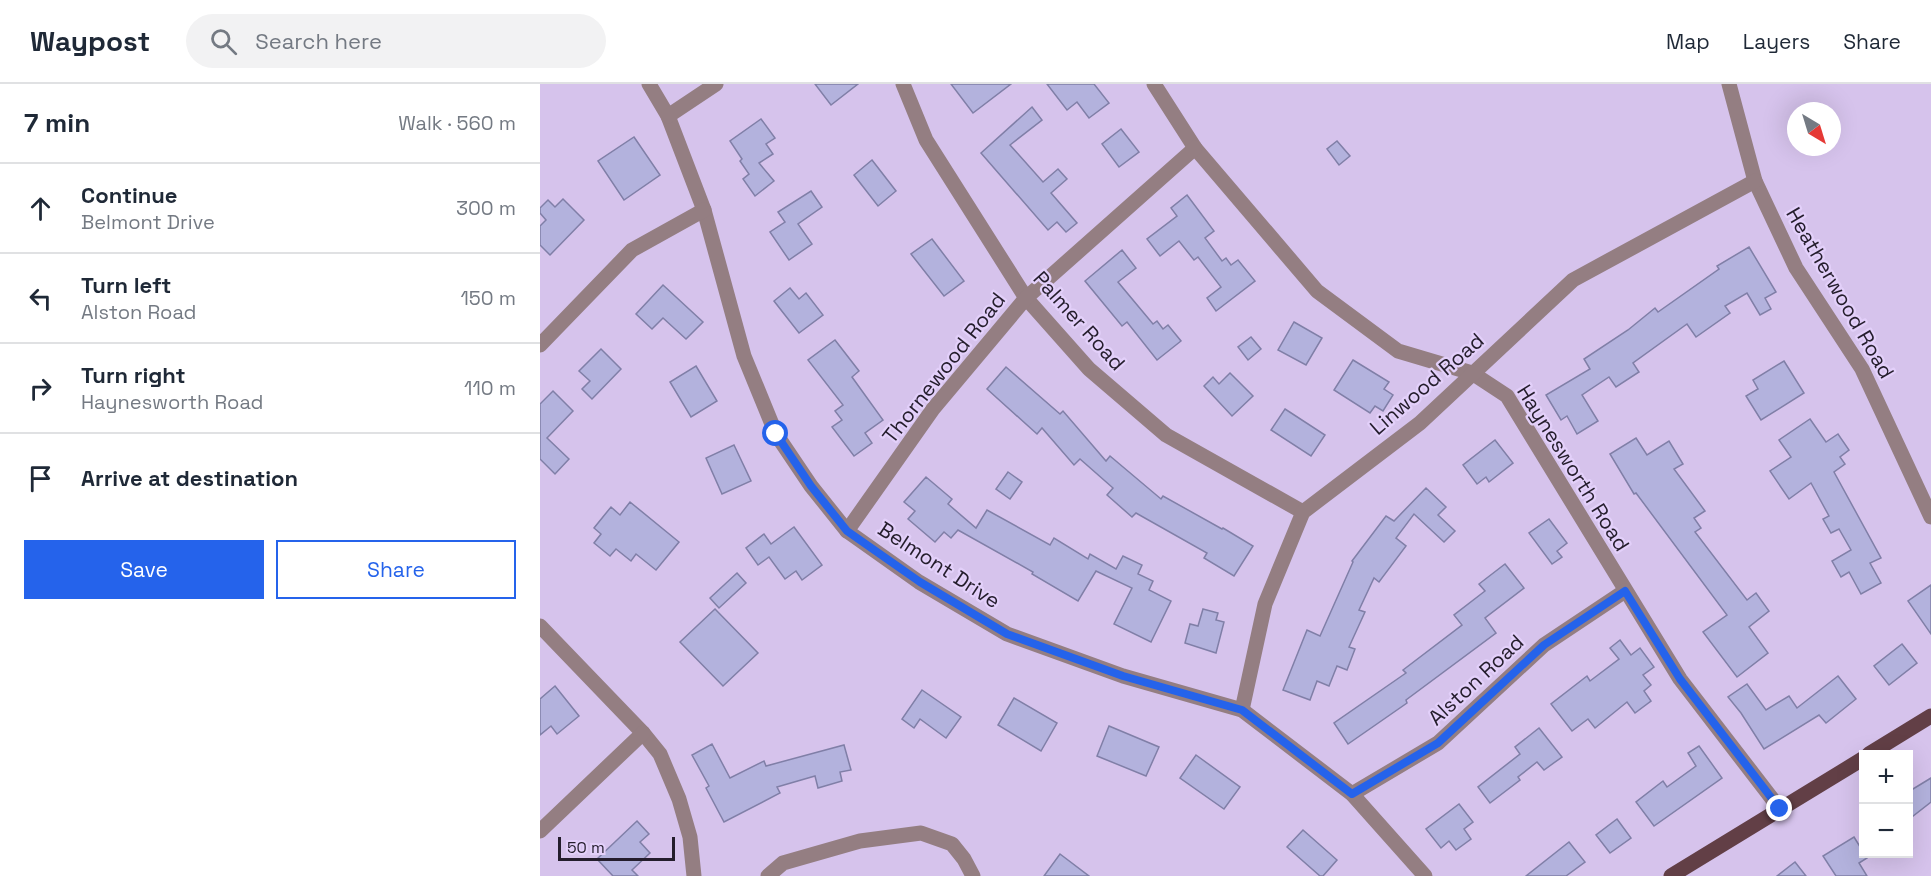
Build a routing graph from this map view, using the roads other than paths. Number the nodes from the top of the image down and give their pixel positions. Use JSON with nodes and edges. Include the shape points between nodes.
{"nodes":[{"id":1,"x":649,"y":84,"type":"edge"},
{"id":2,"x":716,"y":84,"type":"edge"},
{"id":3,"x":903,"y":84,"type":"edge"},
{"id":4,"x":1154,"y":84,"type":"edge"},
{"id":5,"x":1729,"y":84,"type":"edge"},
{"id":6,"x":668,"y":116,"type":"junction"},
{"id":7,"x":1195,"y":148,"type":"junction"},
{"id":8,"x":1755,"y":181,"type":"junction"},
{"id":9,"x":704,"y":210,"type":"junction"},
{"id":10,"x":1026,"y":298,"type":"junction"},
{"id":11,"x":540,"y":345,"type":"edge"},
{"id":12,"x":1472,"y":373,"type":"junction"},
{"id":13,"x":1303,"y":512,"type":"junction"},
{"id":14,"x":1931,"y":517,"type":"edge"},
{"id":15,"x":847,"y":531,"type":"junction"},
{"id":16,"x":1625,"y":591,"type":"junction"},
{"id":17,"x":540,"y":626,"type":"edge"},
{"id":18,"x":1242,"y":710,"type":"junction"},
{"id":19,"x":1931,"y":716,"type":"edge"},
{"id":20,"x":642,"y":733,"type":"junction"},
{"id":21,"x":1876,"y":750,"type":"edge"},
{"id":22,"x":1859,"y":760,"type":"edge"},
{"id":23,"x":1352,"y":794,"type":"junction"},
{"id":24,"x":1780,"y":809,"type":"junction"},
{"id":25,"x":540,"y":831,"type":"edge"},
{"id":26,"x":694,"y":876,"type":"edge"},
{"id":27,"x":768,"y":876,"type":"edge"},
{"id":28,"x":973,"y":876,"type":"edge"},
{"id":29,"x":1425,"y":876,"type":"edge"},
{"id":30,"x":1671,"y":876,"type":"edge"}],
"edges":[{"from":1,"to":6,"type":"street","name":"Belmont Drive"},
{"from":2,"to":6,"type":"street"},
{"from":3,"to":10,"type":"street","name":"Palmer Road","via":[[926,140]]},
{"from":4,"to":7,"type":"street","name":"Haynesworth Road"},
{"from":5,"to":8,"type":"street","name":"Heatherwood Road"},
{"from":6,"to":9,"type":"street","name":"Belmont Drive"},
{"from":7,"to":10,"type":"street","name":"Thornewood Road"},
{"from":7,"to":12,"type":"street","name":"Haynesworth Road","via":[[1317,291],[1398,351]]},
{"from":8,"to":12,"type":"street","name":"Linwood Road","via":[[1573,280]]},
{"from":8,"to":14,"type":"street","name":"Heatherwood Road","via":[[1796,268],[1862,369]]},
{"from":9,"to":11,"type":"street","via":[[632,250]]},
{"from":9,"to":15,"type":"street","name":"Belmont Drive","via":[[744,356],[776,434]]},
{"from":10,"to":13,"type":"street","name":"Palmer Road","via":[[1089,369],[1166,435]]},
{"from":10,"to":15,"type":"street","name":"Thornewood Road","via":[[933,409]]},
{"from":12,"to":13,"type":"street","name":"Linwood Road","via":[[1420,423]]},
{"from":12,"to":16,"type":"street","name":"Haynesworth Road","via":[[1507,396]]},
{"from":13,"to":18,"type":"street","via":[[1265,604]]},
{"from":15,"to":18,"type":"street","name":"Belmont Drive","via":[[920,582],[1007,634],[1123,676]]},
{"from":16,"to":23,"type":"street","name":"Alston Road","via":[[1544,645],[1438,743]]},
{"from":16,"to":24,"type":"street","name":"Haynesworth Road","via":[[1680,679]]},
{"from":17,"to":20,"type":"street"},
{"from":18,"to":23,"type":"street","name":"Belmont Drive"},
{"from":19,"to":21,"type":"main road"},
{"from":20,"to":25,"type":"street"},
{"from":20,"to":26,"type":"street","via":[[660,754],[679,799],[690,837]]},
{"from":22,"to":24,"type":"main road"},
{"from":23,"to":29,"type":"street","name":"Belmont Drive"},
{"from":24,"to":30,"type":"main road"},
{"from":27,"to":28,"type":"street","via":[[783,863],[860,841],[921,833],[952,844]]}]}
